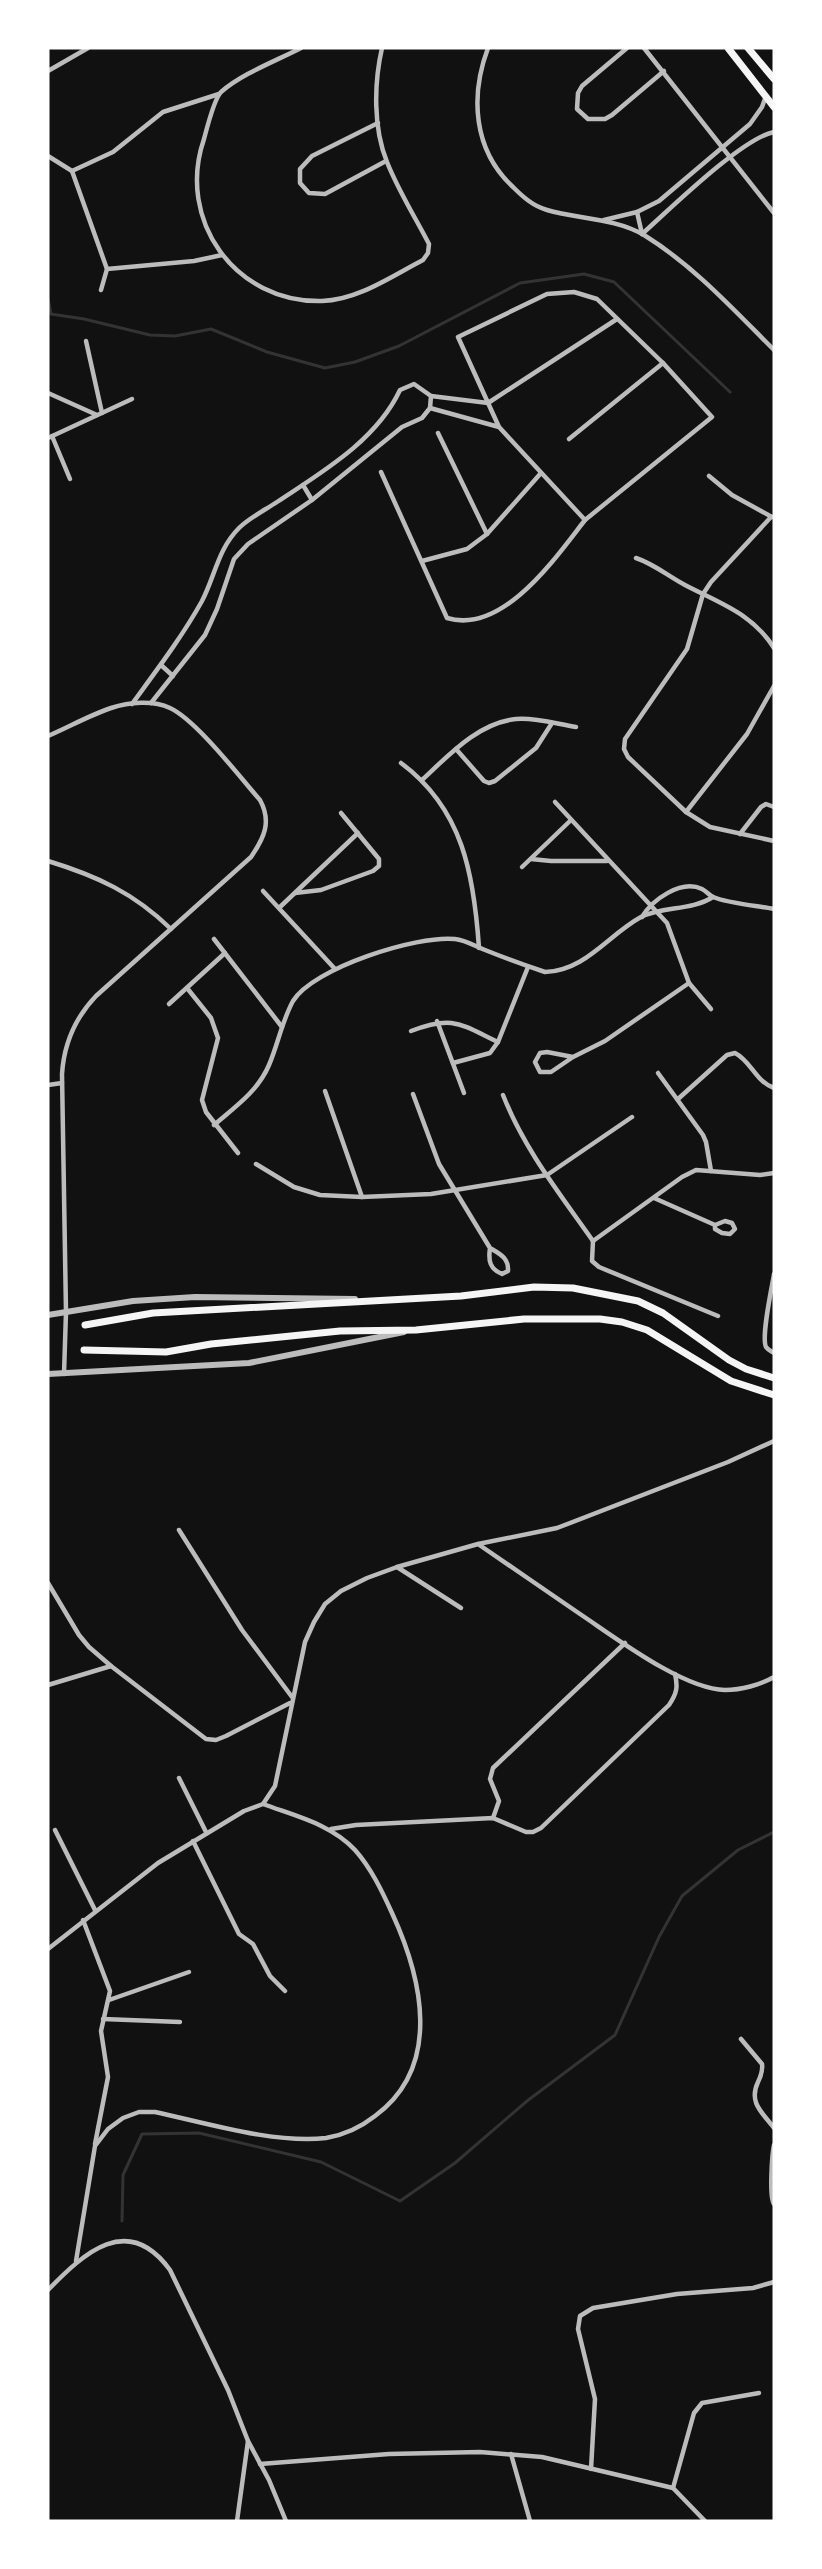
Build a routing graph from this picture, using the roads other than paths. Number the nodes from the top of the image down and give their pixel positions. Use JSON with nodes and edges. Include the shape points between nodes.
{"nodes":[{"id":1,"x":88,"y":48,"type":"edge"},
{"id":2,"x":301,"y":48,"type":"edge"},
{"id":3,"x":382,"y":48,"type":"edge"},
{"id":4,"x":488,"y":48,"type":"edge"},
{"id":5,"x":627,"y":48,"type":"edge"},
{"id":6,"x":644,"y":48,"type":"edge"},
{"id":7,"x":728,"y":48,"type":"edge"},
{"id":8,"x":748,"y":48,"type":"edge"},
{"id":9,"x":48,"y":71,"type":"edge"},
{"id":10,"x":664,"y":71,"type":"junction"},
{"id":11,"x":774,"y":79,"type":"edge"},
{"id":12,"x":219,"y":94,"type":"junction"},
{"id":13,"x":766,"y":96,"type":"junction"},
{"id":14,"x":774,"y":107,"type":"edge"},
{"id":15,"x":378,"y":123,"type":"junction"},
{"id":16,"x":774,"y":132,"type":"edge"},
{"id":17,"x":723,"y":147,"type":"junction"},
{"id":18,"x":48,"y":156,"type":"edge"},
{"id":19,"x":730,"y":157,"type":"junction"},
{"id":20,"x":386,"y":161,"type":"junction"},
{"id":21,"x":72,"y":171,"type":"junction"},
{"id":22,"x":637,"y":212,"type":"junction"},
{"id":23,"x":774,"y":213,"type":"edge"},
{"id":24,"x":602,"y":220,"type":"junction"},
{"id":25,"x":642,"y":234,"type":"junction"},
{"id":26,"x":222,"y":255,"type":"junction"},
{"id":27,"x":107,"y":268,"type":"junction"},
{"id":28,"x":101,"y":290,"type":"dead end"},
{"id":29,"x":617,"y":320,"type":"junction"},
{"id":30,"x":86,"y":341,"type":"dead end"},
{"id":31,"x":774,"y":350,"type":"edge"},
{"id":32,"x":663,"y":363,"type":"junction"},
{"id":33,"x":48,"y":393,"type":"edge"},
{"id":34,"x":431,"y":396,"type":"junction"},
{"id":35,"x":132,"y":399,"type":"dead end"},
{"id":36,"x":488,"y":403,"type":"junction"},
{"id":37,"x":430,"y":408,"type":"junction"},
{"id":38,"x":99,"y":414,"type":"junction"},
{"id":39,"x":499,"y":427,"type":"junction"},
{"id":40,"x":438,"y":433,"type":"dead end"},
{"id":41,"x":50,"y":437,"type":"edge"},
{"id":42,"x":569,"y":440,"type":"dead end"},
{"id":43,"x":381,"y":472,"type":"dead end"},
{"id":44,"x":541,"y":472,"type":"junction"},
{"id":45,"x":709,"y":476,"type":"dead end"},
{"id":46,"x":70,"y":479,"type":"dead end"},
{"id":47,"x":303,"y":485,"type":"junction"},
{"id":48,"x":312,"y":500,"type":"junction"},
{"id":49,"x":773,"y":517,"type":"edge"},
{"id":50,"x":585,"y":520,"type":"junction"},
{"id":51,"x":487,"y":534,"type":"junction"},
{"id":52,"x":636,"y":558,"type":"dead end"},
{"id":53,"x":422,"y":561,"type":"junction"},
{"id":54,"x":703,"y":594,"type":"junction"},
{"id":55,"x":774,"y":648,"type":"edge"},
{"id":56,"x":160,"y":665,"type":"junction"},
{"id":57,"x":173,"y":676,"type":"junction"},
{"id":58,"x":774,"y":686,"type":"edge"},
{"id":59,"x":151,"y":703,"type":"junction"},
{"id":60,"x":132,"y":704,"type":"junction"},
{"id":61,"x":552,"y":723,"type":"junction"},
{"id":62,"x":576,"y":727,"type":"dead end"},
{"id":63,"x":48,"y":735,"type":"edge"},
{"id":64,"x":456,"y":748,"type":"junction"},
{"id":65,"x":401,"y":763,"type":"dead end"},
{"id":66,"x":423,"y":779,"type":"junction"},
{"id":67,"x":555,"y":802,"type":"dead end"},
{"id":68,"x":774,"y":807,"type":"edge"},
{"id":69,"x":686,"y":812,"type":"junction"},
{"id":70,"x":341,"y":813,"type":"dead end"},
{"id":71,"x":570,"y":821,"type":"junction"},
{"id":72,"x":358,"y":833,"type":"junction"},
{"id":73,"x":740,"y":834,"type":"junction"},
{"id":74,"x":774,"y":842,"type":"edge"},
{"id":75,"x":531,"y":858,"type":"junction"},
{"id":76,"x":48,"y":861,"type":"edge"},
{"id":77,"x":607,"y":861,"type":"junction"},
{"id":78,"x":522,"y":867,"type":"dead end"},
{"id":79,"x":263,"y":891,"type":"dead end"},
{"id":80,"x":295,"y":893,"type":"junction"},
{"id":81,"x":713,"y":897,"type":"junction"},
{"id":82,"x":650,"y":903,"type":"junction"},
{"id":83,"x":280,"y":907,"type":"junction"},
{"id":84,"x":774,"y":909,"type":"edge"},
{"id":85,"x":658,"y":912,"type":"junction"},
{"id":86,"x":642,"y":917,"type":"junction"},
{"id":87,"x":171,"y":929,"type":"junction"},
{"id":88,"x":214,"y":939,"type":"dead end"},
{"id":89,"x":479,"y":948,"type":"junction"},
{"id":90,"x":225,"y":953,"type":"junction"},
{"id":91,"x":528,"y":967,"type":"junction"},
{"id":92,"x":335,"y":969,"type":"junction"},
{"id":93,"x":689,"y":983,"type":"junction"},
{"id":94,"x":187,"y":988,"type":"junction"},
{"id":95,"x":169,"y":1004,"type":"dead end"},
{"id":96,"x":711,"y":1009,"type":"dead end"},
{"id":97,"x":437,"y":1021,"type":"junction"},
{"id":98,"x":282,"y":1027,"type":"junction"},
{"id":99,"x":411,"y":1031,"type":"dead end"},
{"id":100,"x":498,"y":1042,"type":"junction"},
{"id":101,"x":573,"y":1057,"type":"junction"},
{"id":102,"x":453,"y":1063,"type":"junction"},
{"id":103,"x":658,"y":1073,"type":"dead end"},
{"id":104,"x":62,"y":1083,"type":"junction"},
{"id":105,"x":48,"y":1085,"type":"edge"},
{"id":106,"x":774,"y":1088,"type":"edge"},
{"id":107,"x":325,"y":1091,"type":"dead end"},
{"id":108,"x":464,"y":1093,"type":"dead end"},
{"id":109,"x":413,"y":1094,"type":"dead end"},
{"id":110,"x":502,"y":1095,"type":"dead end"},
{"id":111,"x":678,"y":1099,"type":"junction"},
{"id":112,"x":632,"y":1117,"type":"dead end"},
{"id":113,"x":214,"y":1125,"type":"junction"},
{"id":114,"x":238,"y":1153,"type":"dead end"},
{"id":115,"x":256,"y":1164,"type":"dead end"},
{"id":116,"x":711,"y":1171,"type":"junction"},
{"id":117,"x":774,"y":1173,"type":"edge"},
{"id":118,"x":547,"y":1175,"type":"junction"},
{"id":119,"x":455,"y":1189,"type":"junction"},
{"id":120,"x":362,"y":1197,"type":"junction"},
{"id":121,"x":654,"y":1198,"type":"junction"},
{"id":122,"x":715,"y":1225,"type":"dead end"},
{"id":123,"x":593,"y":1241,"type":"junction"},
{"id":124,"x":490,"y":1248,"type":"junction"},
{"id":125,"x":774,"y":1274,"type":"edge"},
{"id":126,"x":371,"y":1299,"type":"junction"},
{"id":127,"x":66,"y":1312,"type":"junction"},
{"id":128,"x":48,"y":1315,"type":"edge"},
{"id":129,"x":767,"y":1315,"type":"junction"},
{"id":130,"x":718,"y":1316,"type":"dead end"},
{"id":131,"x":774,"y":1316,"type":"edge"},
{"id":132,"x":85,"y":1325,"type":"dead end"},
{"id":133,"x":416,"y":1330,"type":"junction"},
{"id":134,"x":84,"y":1350,"type":"dead end"},
{"id":135,"x":774,"y":1353,"type":"edge"},
{"id":136,"x":48,"y":1374,"type":"edge"},
{"id":137,"x":64,"y":1374,"type":"junction"},
{"id":138,"x":774,"y":1378,"type":"edge"},
{"id":139,"x":774,"y":1395,"type":"edge"},
{"id":140,"x":774,"y":1441,"type":"edge"},
{"id":141,"x":179,"y":1530,"type":"dead end"},
{"id":142,"x":478,"y":1544,"type":"junction"},
{"id":143,"x":397,"y":1567,"type":"junction"},
{"id":144,"x":48,"y":1583,"type":"edge"},
{"id":145,"x":461,"y":1608,"type":"dead end"},
{"id":146,"x":624,"y":1643,"type":"junction"},
{"id":147,"x":111,"y":1666,"type":"junction"},
{"id":148,"x":675,"y":1674,"type":"junction"},
{"id":149,"x":774,"y":1677,"type":"edge"},
{"id":150,"x":48,"y":1685,"type":"edge"},
{"id":151,"x":292,"y":1697,"type":"junction"},
{"id":152,"x":291,"y":1703,"type":"junction"},
{"id":153,"x":179,"y":1778,"type":"dead end"},
{"id":154,"x":263,"y":1804,"type":"junction"},
{"id":155,"x":493,"y":1818,"type":"junction"},
{"id":156,"x":331,"y":1829,"type":"junction"},
{"id":157,"x":55,"y":1830,"type":"dead end"},
{"id":158,"x":207,"y":1832,"type":"junction"},
{"id":159,"x":193,"y":1841,"type":"junction"},
{"id":160,"x":95,"y":1910,"type":"junction"},
{"id":161,"x":83,"y":1920,"type":"junction"},
{"id":162,"x":48,"y":1949,"type":"edge"},
{"id":163,"x":189,"y":1972,"type":"dead end"},
{"id":164,"x":285,"y":1991,"type":"dead end"},
{"id":165,"x":109,"y":2000,"type":"junction"},
{"id":166,"x":103,"y":2019,"type":"junction"},
{"id":167,"x":180,"y":2022,"type":"dead end"},
{"id":168,"x":741,"y":2039,"type":"dead end"},
{"id":169,"x":774,"y":2128,"type":"edge"},
{"id":170,"x":774,"y":2145,"type":"edge"},
{"id":171,"x":94,"y":2146,"type":"junction"},
{"id":172,"x":774,"y":2204,"type":"edge"},
{"id":173,"x":76,"y":2261,"type":"junction"},
{"id":174,"x":774,"y":2282,"type":"edge"},
{"id":175,"x":48,"y":2290,"type":"edge"},
{"id":176,"x":759,"y":2393,"type":"dead end"},
{"id":177,"x":248,"y":2441,"type":"junction"},
{"id":178,"x":511,"y":2454,"type":"junction"},
{"id":179,"x":260,"y":2464,"type":"junction"},
{"id":180,"x":591,"y":2469,"type":"junction"},
{"id":181,"x":673,"y":2488,"type":"junction"},
{"id":182,"x":237,"y":2521,"type":"edge"},
{"id":183,"x":286,"y":2521,"type":"edge"},
{"id":184,"x":530,"y":2521,"type":"edge"},
{"id":185,"x":705,"y":2521,"type":"edge"}],
"edges":[{"from":1,"to":9,"type":"street"},
{"from":2,"to":12,"type":"street"},
{"from":3,"to":15,"type":"street","via":[[376,82]]},
{"from":4,"to":24,"type":"street","via":[[476,107],[485,150],[496,168],[538,207]]},
{"from":5,"to":10,"type":"street","via":[[578,93],[577,109],[588,119],[612,115]]},
{"from":6,"to":10,"type":"street"},
{"from":7,"to":13,"type":"main road"},
{"from":8,"to":11,"type":"main road"},
{"from":10,"to":17,"type":"street"},
{"from":12,"to":21,"type":"street","via":[[163,112],[113,152]]},
{"from":12,"to":26,"type":"street","via":[[200,151],[196,188],[207,232]]},
{"from":13,"to":14,"type":"main road"},
{"from":13,"to":17,"type":"street","via":[[750,124]]},
{"from":15,"to":20,"type":"street"},
{"from":15,"to":20,"type":"street","via":[[312,156],[300,169],[300,183],[309,193],[325,194]]},
{"from":16,"to":19,"type":"street","via":[[760,136]]},
{"from":17,"to":19,"type":"street"},
{"from":17,"to":22,"type":"street","via":[[659,201]]},
{"from":18,"to":21,"type":"street"},
{"from":19,"to":23,"type":"street"},
{"from":19,"to":25,"type":"street"},
{"from":20,"to":26,"type":"street","via":[[429,244],[423,260],[373,286],[324,301],[280,296],[262,288]]},
{"from":21,"to":27,"type":"street"},
{"from":22,"to":24,"type":"street"},
{"from":22,"to":25,"type":"street"},
{"from":24,"to":25,"type":"street"},
{"from":25,"to":31,"type":"street","via":[[700,277]]},
{"from":26,"to":27,"type":"street"},
{"from":27,"to":28,"type":"street"},
{"from":29,"to":32,"type":"street"},
{"from":29,"to":36,"type":"street"},
{"from":29,"to":36,"type":"street","via":[[597,299],[574,292],[547,294],[458,338]]},
{"from":30,"to":38,"type":"street"},
{"from":32,"to":42,"type":"street"},
{"from":32,"to":50,"type":"street","via":[[712,417]]},
{"from":33,"to":38,"type":"street"},
{"from":34,"to":36,"type":"street"},
{"from":34,"to":37,"type":"street"},
{"from":34,"to":47,"type":"street","via":[[414,384],[400,390],[373,431]]},
{"from":35,"to":38,"type":"street"},
{"from":36,"to":39,"type":"street"},
{"from":37,"to":39,"type":"street"},
{"from":37,"to":48,"type":"street"},
{"from":38,"to":41,"type":"street"},
{"from":39,"to":44,"type":"street"},
{"from":40,"to":51,"type":"street"},
{"from":41,"to":46,"type":"street"},
{"from":43,"to":53,"type":"street"},
{"from":44,"to":50,"type":"street"},
{"from":44,"to":51,"type":"street"},
{"from":45,"to":49,"type":"street","via":[[732,495]]},
{"from":47,"to":48,"type":"street"},
{"from":47,"to":56,"type":"street","via":[[240,527],[227,542],[202,600]]},
{"from":48,"to":57,"type":"street","via":[[248,544],[234,560],[205,636]]},
{"from":49,"to":54,"type":"street"},
{"from":50,"to":53,"type":"street","via":[[540,577],[516,598],[486,615],[459,621],[447,618]]},
{"from":51,"to":53,"type":"street","via":[[467,549]]},
{"from":52,"to":54,"type":"street"},
{"from":54,"to":55,"type":"street","via":[[743,614]]},
{"from":54,"to":69,"type":"street","via":[[687,649],[626,739],[624,749]]},
{"from":56,"to":57,"type":"street"},
{"from":56,"to":60,"type":"street"},
{"from":57,"to":59,"type":"street"},
{"from":58,"to":69,"type":"street","via":[[747,734]]},
{"from":59,"to":60,"type":"street"},
{"from":59,"to":87,"type":"street","via":[[169,708],[194,727],[266,811],[265,834],[251,857]]},
{"from":60,"to":63,"type":"street","via":[[111,708]]},
{"from":61,"to":62,"type":"street"},
{"from":61,"to":64,"type":"street","via":[[518,719],[499,722]]},
{"from":61,"to":64,"type":"street","via":[[536,748],[489,783]]},
{"from":64,"to":66,"type":"street"},
{"from":65,"to":66,"type":"street"},
{"from":66,"to":89,"type":"street","via":[[467,856],[474,885]]},
{"from":67,"to":71,"type":"street"},
{"from":68,"to":73,"type":"street","via":[[761,807]]},
{"from":69,"to":73,"type":"street","via":[[710,827]]},
{"from":70,"to":72,"type":"street"},
{"from":71,"to":75,"type":"street"},
{"from":71,"to":77,"type":"street"},
{"from":72,"to":80,"type":"street"},
{"from":72,"to":80,"type":"street","via":[[379,858],[379,866],[321,890]]},
{"from":73,"to":74,"type":"street"},
{"from":75,"to":77,"type":"street"},
{"from":75,"to":78,"type":"street"},
{"from":76,"to":87,"type":"street","via":[[121,889]]},
{"from":77,"to":82,"type":"street"},
{"from":79,"to":83,"type":"street"},
{"from":80,"to":83,"type":"street"},
{"from":81,"to":82,"type":"street","via":[[703,889],[683,887]]},
{"from":81,"to":84,"type":"street"},
{"from":81,"to":85,"type":"street","via":[[704,903]]},
{"from":82,"to":85,"type":"street"},
{"from":82,"to":86,"type":"street"},
{"from":83,"to":92,"type":"street"},
{"from":85,"to":86,"type":"street"},
{"from":85,"to":93,"type":"street","via":[[667,923]]},
{"from":86,"to":91,"type":"street","via":[[575,966],[559,972]]},
{"from":87,"to":104,"type":"street","via":[[79,1016],[65,1050]]},
{"from":88,"to":90,"type":"street"},
{"from":89,"to":91,"type":"street"},
{"from":89,"to":92,"type":"street","via":[[456,939],[431,940],[402,945]]},
{"from":90,"to":94,"type":"street"},
{"from":90,"to":98,"type":"street"},
{"from":91,"to":100,"type":"street"},
{"from":92,"to":98,"type":"street","via":[[303,988]]},
{"from":93,"to":96,"type":"street"},
{"from":93,"to":101,"type":"street","via":[[604,1041]]},
{"from":94,"to":95,"type":"street"},
{"from":94,"to":113,"type":"street","via":[[211,1018],[218,1038],[202,1100]]},
{"from":97,"to":99,"type":"street"},
{"from":97,"to":100,"type":"street","via":[[459,1023]]},
{"from":97,"to":102,"type":"street"},
{"from":98,"to":113,"type":"street","via":[[269,1066],[254,1090]]},
{"from":100,"to":102,"type":"street","via":[[490,1053]]},
{"from":101,"to":101,"type":"street","via":[[547,1052],[540,1053],[535,1062],[537,1069],[546,1073]]},
{"from":102,"to":108,"type":"street"},
{"from":103,"to":111,"type":"street"},
{"from":104,"to":105,"type":"street"},
{"from":104,"to":127,"type":"street"},
{"from":106,"to":111,"type":"street","via":[[735,1053],[727,1055]]},
{"from":107,"to":120,"type":"street"},
{"from":109,"to":119,"type":"street","via":[[439,1164]]},
{"from":110,"to":118,"type":"street","via":[[514,1123]]},
{"from":111,"to":116,"type":"street","via":[[706,1142]]},
{"from":112,"to":118,"type":"street"},
{"from":113,"to":114,"type":"street"},
{"from":115,"to":120,"type":"street","via":[[294,1187],[320,1195]]},
{"from":116,"to":117,"type":"street"},
{"from":116,"to":121,"type":"street","via":[[696,1170]]},
{"from":118,"to":119,"type":"street"},
{"from":118,"to":123,"type":"street"},
{"from":119,"to":120,"type":"street"},
{"from":119,"to":124,"type":"street"},
{"from":121,"to":122,"type":"street"},
{"from":121,"to":123,"type":"street"},
{"from":123,"to":130,"type":"street","via":[[592,1261],[599,1267]]},
{"from":124,"to":124,"type":"street","via":[[490,1264],[495,1271],[508,1271],[503,1256]]},
{"from":125,"to":129,"type":"street"},
{"from":126,"to":127,"type":"street","via":[[216,1296],[133,1301]]},
{"from":126,"to":132,"type":"main road","via":[[153,1313]]},
{"from":126,"to":138,"type":"main road","via":[[461,1296],[534,1287],[613,1294],[663,1313],[729,1360]]},
{"from":127,"to":128,"type":"street"},
{"from":127,"to":137,"type":"street"},
{"from":129,"to":131,"type":"street"},
{"from":129,"to":135,"type":"street","via":[[765,1344]]},
{"from":133,"to":134,"type":"main road","via":[[340,1331],[166,1352]]},
{"from":133,"to":137,"type":"street","via":[[249,1363]]},
{"from":133,"to":139,"type":"main road","via":[[524,1319],[622,1322],[647,1330],[731,1381]]},
{"from":136,"to":137,"type":"street"},
{"from":140,"to":142,"type":"street","via":[[557,1528]]},
{"from":141,"to":151,"type":"street","via":[[242,1630]]},
{"from":142,"to":143,"type":"street"},
{"from":142,"to":146,"type":"street"},
{"from":143,"to":145,"type":"street"},
{"from":143,"to":151,"type":"street","via":[[341,1591],[325,1604],[305,1642]]},
{"from":144,"to":147,"type":"street","via":[[79,1635]]},
{"from":146,"to":148,"type":"street"},
{"from":146,"to":155,"type":"street","via":[[493,1768],[490,1779],[499,1801]]},
{"from":147,"to":150,"type":"street"},
{"from":147,"to":152,"type":"street","via":[[206,1739],[226,1736]]},
{"from":148,"to":149,"type":"street","via":[[726,1690]]},
{"from":148,"to":155,"type":"street","via":[[678,1687],[669,1705],[541,1828],[526,1832]]},
{"from":151,"to":152,"type":"street"},
{"from":152,"to":154,"type":"street","via":[[275,1786]]},
{"from":153,"to":158,"type":"street"},
{"from":154,"to":156,"type":"street"},
{"from":154,"to":158,"type":"street"},
{"from":155,"to":156,"type":"street"},
{"from":156,"to":171,"type":"street","via":[[354,1849],[380,1889],[403,1936],[413,1968],[420,2001],[420,2032],[415,2064],[404,2087],[387,2108],[362,2126],[326,2138],[274,2137],[139,2112],[108,2129]]},
{"from":157,"to":160,"type":"street"},
{"from":158,"to":159,"type":"street"},
{"from":159,"to":160,"type":"street"},
{"from":159,"to":164,"type":"street","via":[[239,1934],[254,1944],[270,1976]]},
{"from":160,"to":161,"type":"street"},
{"from":161,"to":162,"type":"street"},
{"from":161,"to":165,"type":"street","via":[[109,1984]]},
{"from":163,"to":165,"type":"street"},
{"from":165,"to":166,"type":"street"},
{"from":166,"to":167,"type":"street"},
{"from":166,"to":171,"type":"street","via":[[101,2031],[108,2077]]},
{"from":168,"to":169,"type":"street","via":[[762,2064],[754,2094],[757,2109]]},
{"from":170,"to":172,"type":"street","via":[[770,2196]]},
{"from":171,"to":173,"type":"street"},
{"from":173,"to":175,"type":"street"},
{"from":173,"to":177,"type":"street","via":[[91,2250],[117,2241],[146,2247],[160,2256],[228,2390]]},
{"from":174,"to":180,"type":"street","via":[[593,2308],[580,2316],[578,2329],[595,2399]]},
{"from":176,"to":181,"type":"street","via":[[702,2403],[698,2407]]},
{"from":177,"to":179,"type":"street"},
{"from":177,"to":182,"type":"street"},
{"from":178,"to":179,"type":"street","via":[[389,2454]]},
{"from":178,"to":180,"type":"street"},
{"from":178,"to":184,"type":"street"},
{"from":179,"to":183,"type":"street"},
{"from":180,"to":181,"type":"street"},
{"from":181,"to":185,"type":"street"}]}
